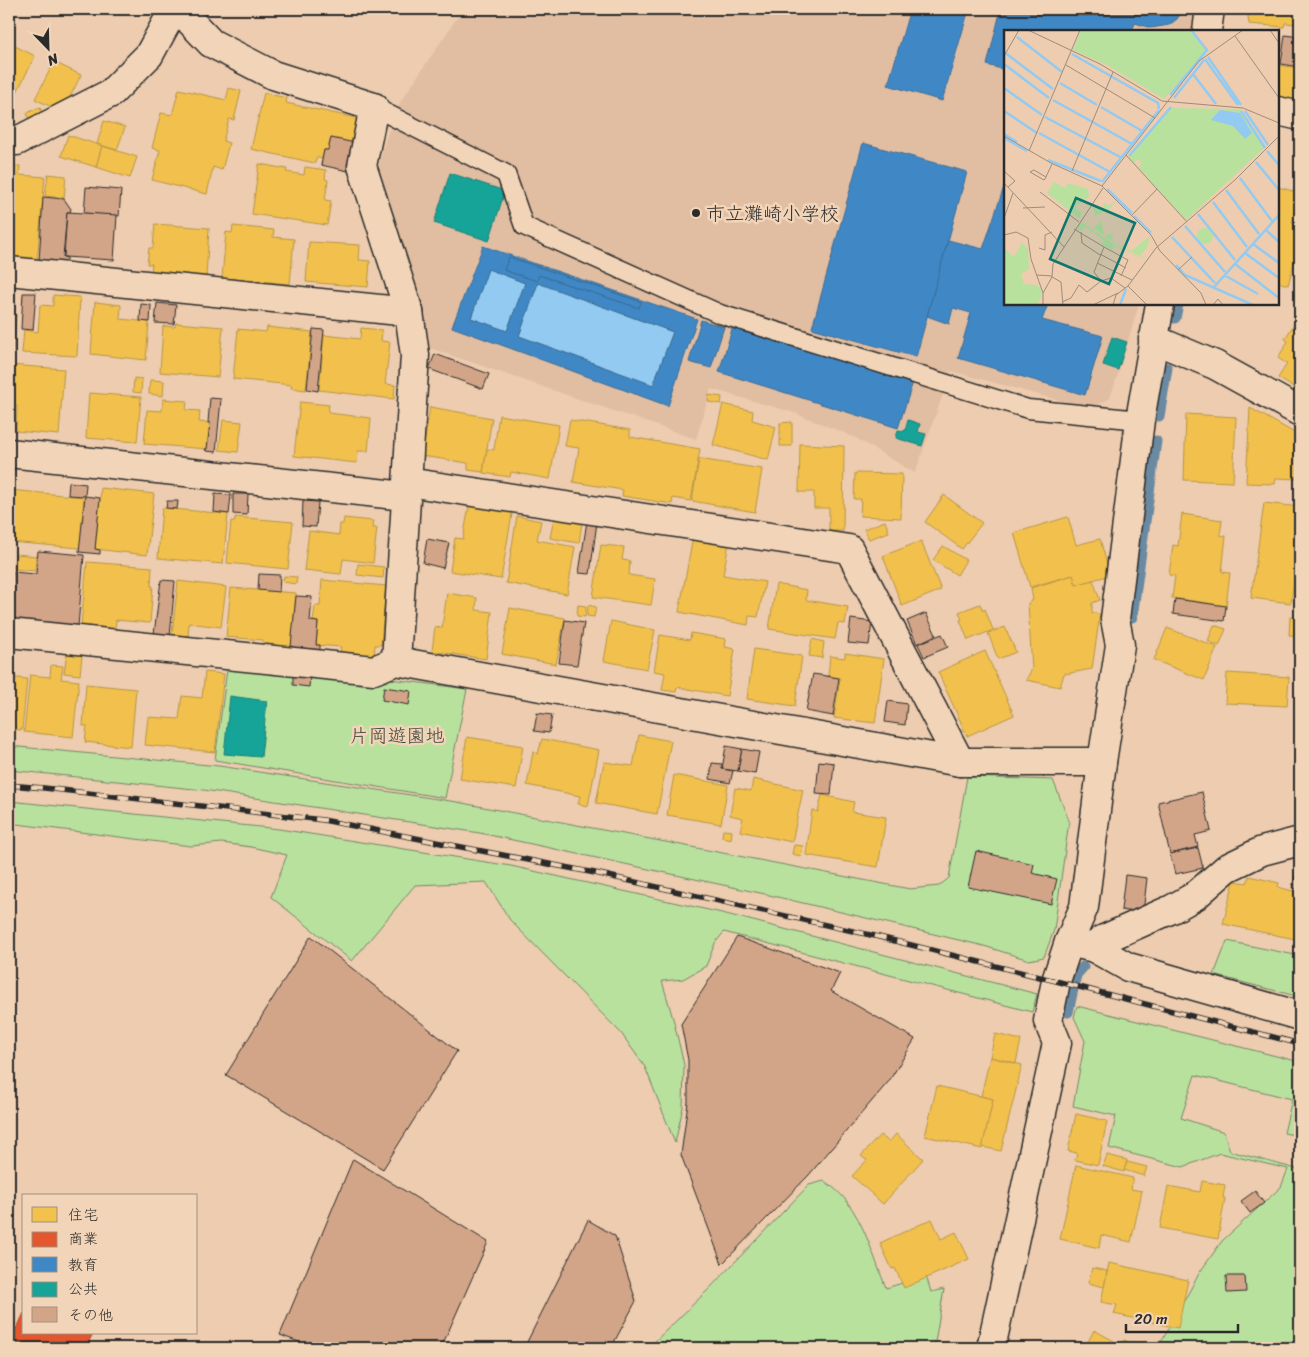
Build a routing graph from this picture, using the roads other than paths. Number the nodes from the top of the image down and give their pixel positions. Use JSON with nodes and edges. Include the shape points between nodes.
{"nodes":[{"id":1,"x":174,"y":9,"type":"edge"},
{"id":2,"x":187,"y":9,"type":"edge"},
{"id":3,"x":1210,"y":9,"type":"edge"},
{"id":4,"x":1206,"y":30,"type":"edge"},
{"id":5,"x":374,"y":107,"type":"junction"},
{"id":6,"x":1279,"y":111,"type":"edge"},
{"id":7,"x":1300,"y":116,"type":"edge"},
{"id":8,"x":9,"y":140,"type":"edge"},
{"id":9,"x":9,"y":271,"type":"edge"},
{"id":10,"x":1160,"y":305,"type":"edge"},
{"id":11,"x":409,"y":312,"type":"junction"},
{"id":12,"x":1153,"y":339,"type":"junction"},
{"id":13,"x":1300,"y":412,"type":"edge"},
{"id":14,"x":1140,"y":420,"type":"junction"},
{"id":15,"x":9,"y":453,"type":"edge"},
{"id":16,"x":406,"y":489,"type":"junction"},
{"id":17,"x":9,"y":633,"type":"edge"},
{"id":18,"x":396,"y":661,"type":"junction"},
{"id":19,"x":960,"y":762,"type":"junction"},
{"id":20,"x":1102,"y":762,"type":"junction"},
{"id":21,"x":1300,"y":841,"type":"edge"},
{"id":22,"x":1082,"y":945,"type":"junction"},
{"id":23,"x":1300,"y":1016,"type":"edge"},
{"id":24,"x":991,"y":1348,"type":"edge"}],
"edges":[{"from":1,"to":8,"type":"street","via":[[149,55],[111,93],[17,141]]},
{"from":2,"to":5,"type":"street","via":[[191,22],[211,43],[273,74]]},
{"from":3,"to":4,"type":"street"},
{"from":5,"to":11,"type":"street","via":[[362,166]]},
{"from":5,"to":14,"type":"lane","via":[[506,174],[524,226],[720,314],[1028,409]]},
{"from":6,"to":7,"type":"street"},
{"from":9,"to":11,"type":"street"},
{"from":10,"to":12,"type":"street"},
{"from":11,"to":16,"type":"street","via":[[415,355]]},
{"from":12,"to":13,"type":"street","via":[[1216,365]]},
{"from":12,"to":14,"type":"street"},
{"from":14,"to":20,"type":"street","via":[[1115,619],[1120,644]]},
{"from":15,"to":16,"type":"street"},
{"from":16,"to":18,"type":"street"},
{"from":16,"to":19,"type":"street","via":[[849,548]]},
{"from":17,"to":18,"type":"street","via":[[374,670]]},
{"from":18,"to":19,"type":"street"},
{"from":19,"to":20,"type":"street"},
{"from":20,"to":22,"type":"street"},
{"from":21,"to":22,"type":"street","via":[[1262,851],[1227,868],[1196,896],[1172,909],[1102,940]]},
{"from":22,"to":23,"type":"street","via":[[1128,967]]},
{"from":22,"to":24,"type":"street","via":[[1056,981],[1048,1021],[1057,1043]]}]}
